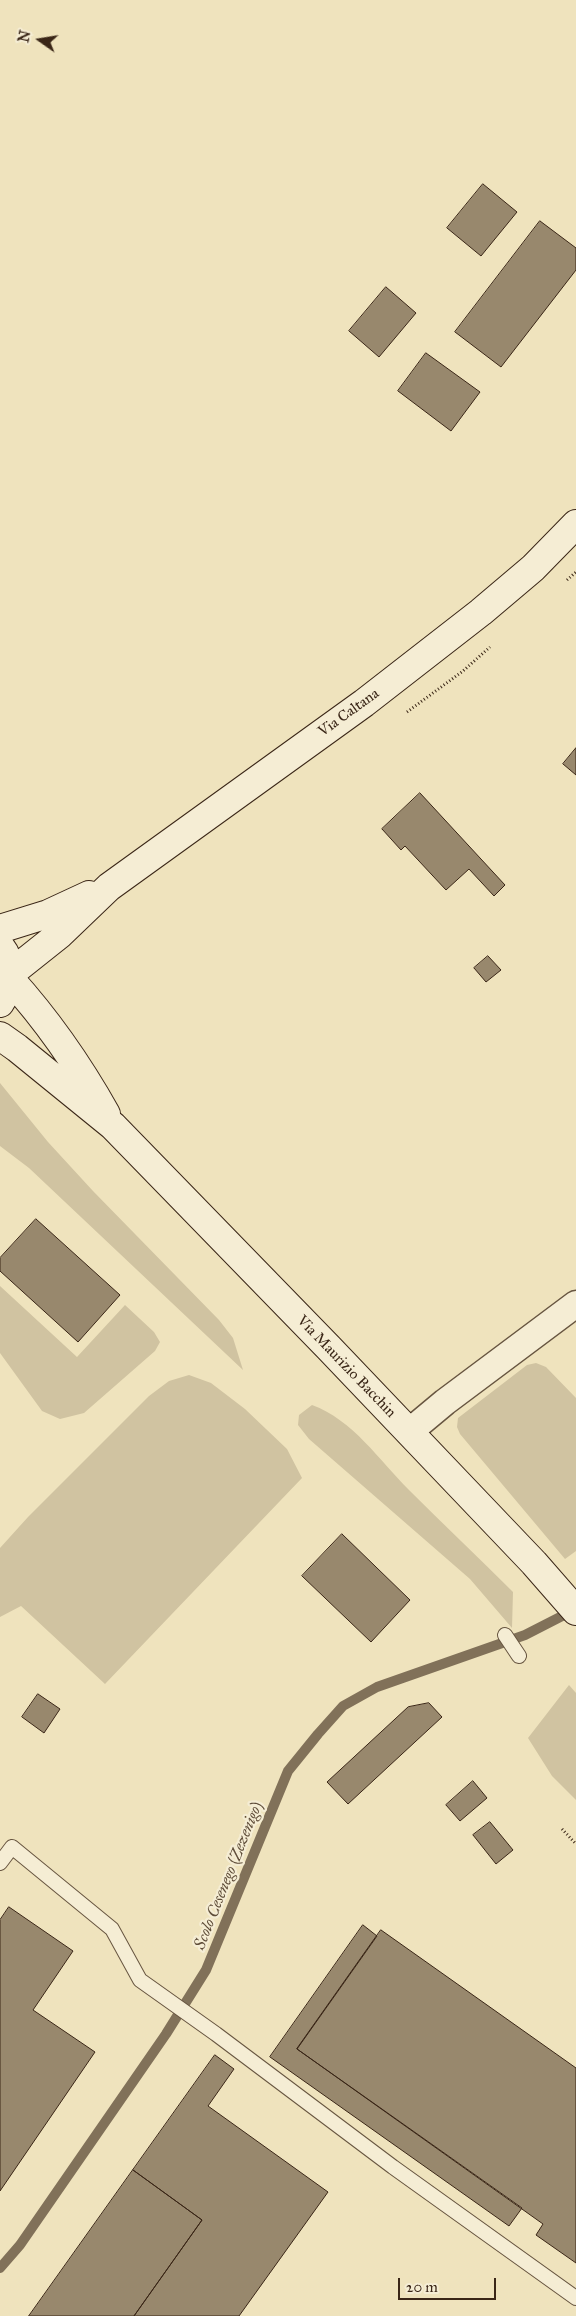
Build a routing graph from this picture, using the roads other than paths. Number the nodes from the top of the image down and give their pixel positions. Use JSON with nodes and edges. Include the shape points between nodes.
{"nodes":[{"id":1,"x":576,"y":524,"type":"edge"},
{"id":2,"x":109,"y":886,"type":"junction"},
{"id":3,"x":0,"y":929,"type":"edge"},
{"id":4,"x":0,"y":946,"type":"edge"},
{"id":5,"x":7,"y":985,"type":"edge"},
{"id":6,"x":0,"y":1036,"type":"edge"},
{"id":7,"x":113,"y":1126,"type":"junction"},
{"id":8,"x":576,"y":1304,"type":"edge"},
{"id":9,"x":409,"y":1432,"type":"junction"},
{"id":10,"x":576,"y":1611,"type":"edge"},
{"id":11,"x":505,"y":1635,"type":"dead end"},
{"id":12,"x":519,"y":1656,"type":"dead end"},
{"id":13,"x":0,"y":1862,"type":"edge"},
{"id":14,"x":576,"y":2298,"type":"edge"}],
"edges":[{"from":1,"to":2,"type":"main road","name":"Via Caltana","via":[[533,568],[481,612],[364,703]]},
{"from":2,"to":3,"type":"main road","name":"Via Caltana","via":[[48,914]]},
{"from":2,"to":5,"type":"main road","name":"Via Caltana"},
{"from":4,"to":5,"type":"main road","via":[[8,961]]},
{"from":5,"to":7,"type":"main road","name":"Via Maurizio Bacchin","via":[[47,1023],[81,1070]]},
{"from":6,"to":7,"type":"main road","name":"Via Maurizio Bacchin"},
{"from":7,"to":9,"type":"main road","name":"Via Maurizio Bacchin"},
{"from":8,"to":9,"type":"street"},
{"from":9,"to":10,"type":"main road","name":"Via Maurizio Bacchin"},
{"from":11,"to":12,"type":"lane"},
{"from":13,"to":14,"type":"lane","via":[[12,1847],[112,1929],[140,1980]]}]}
